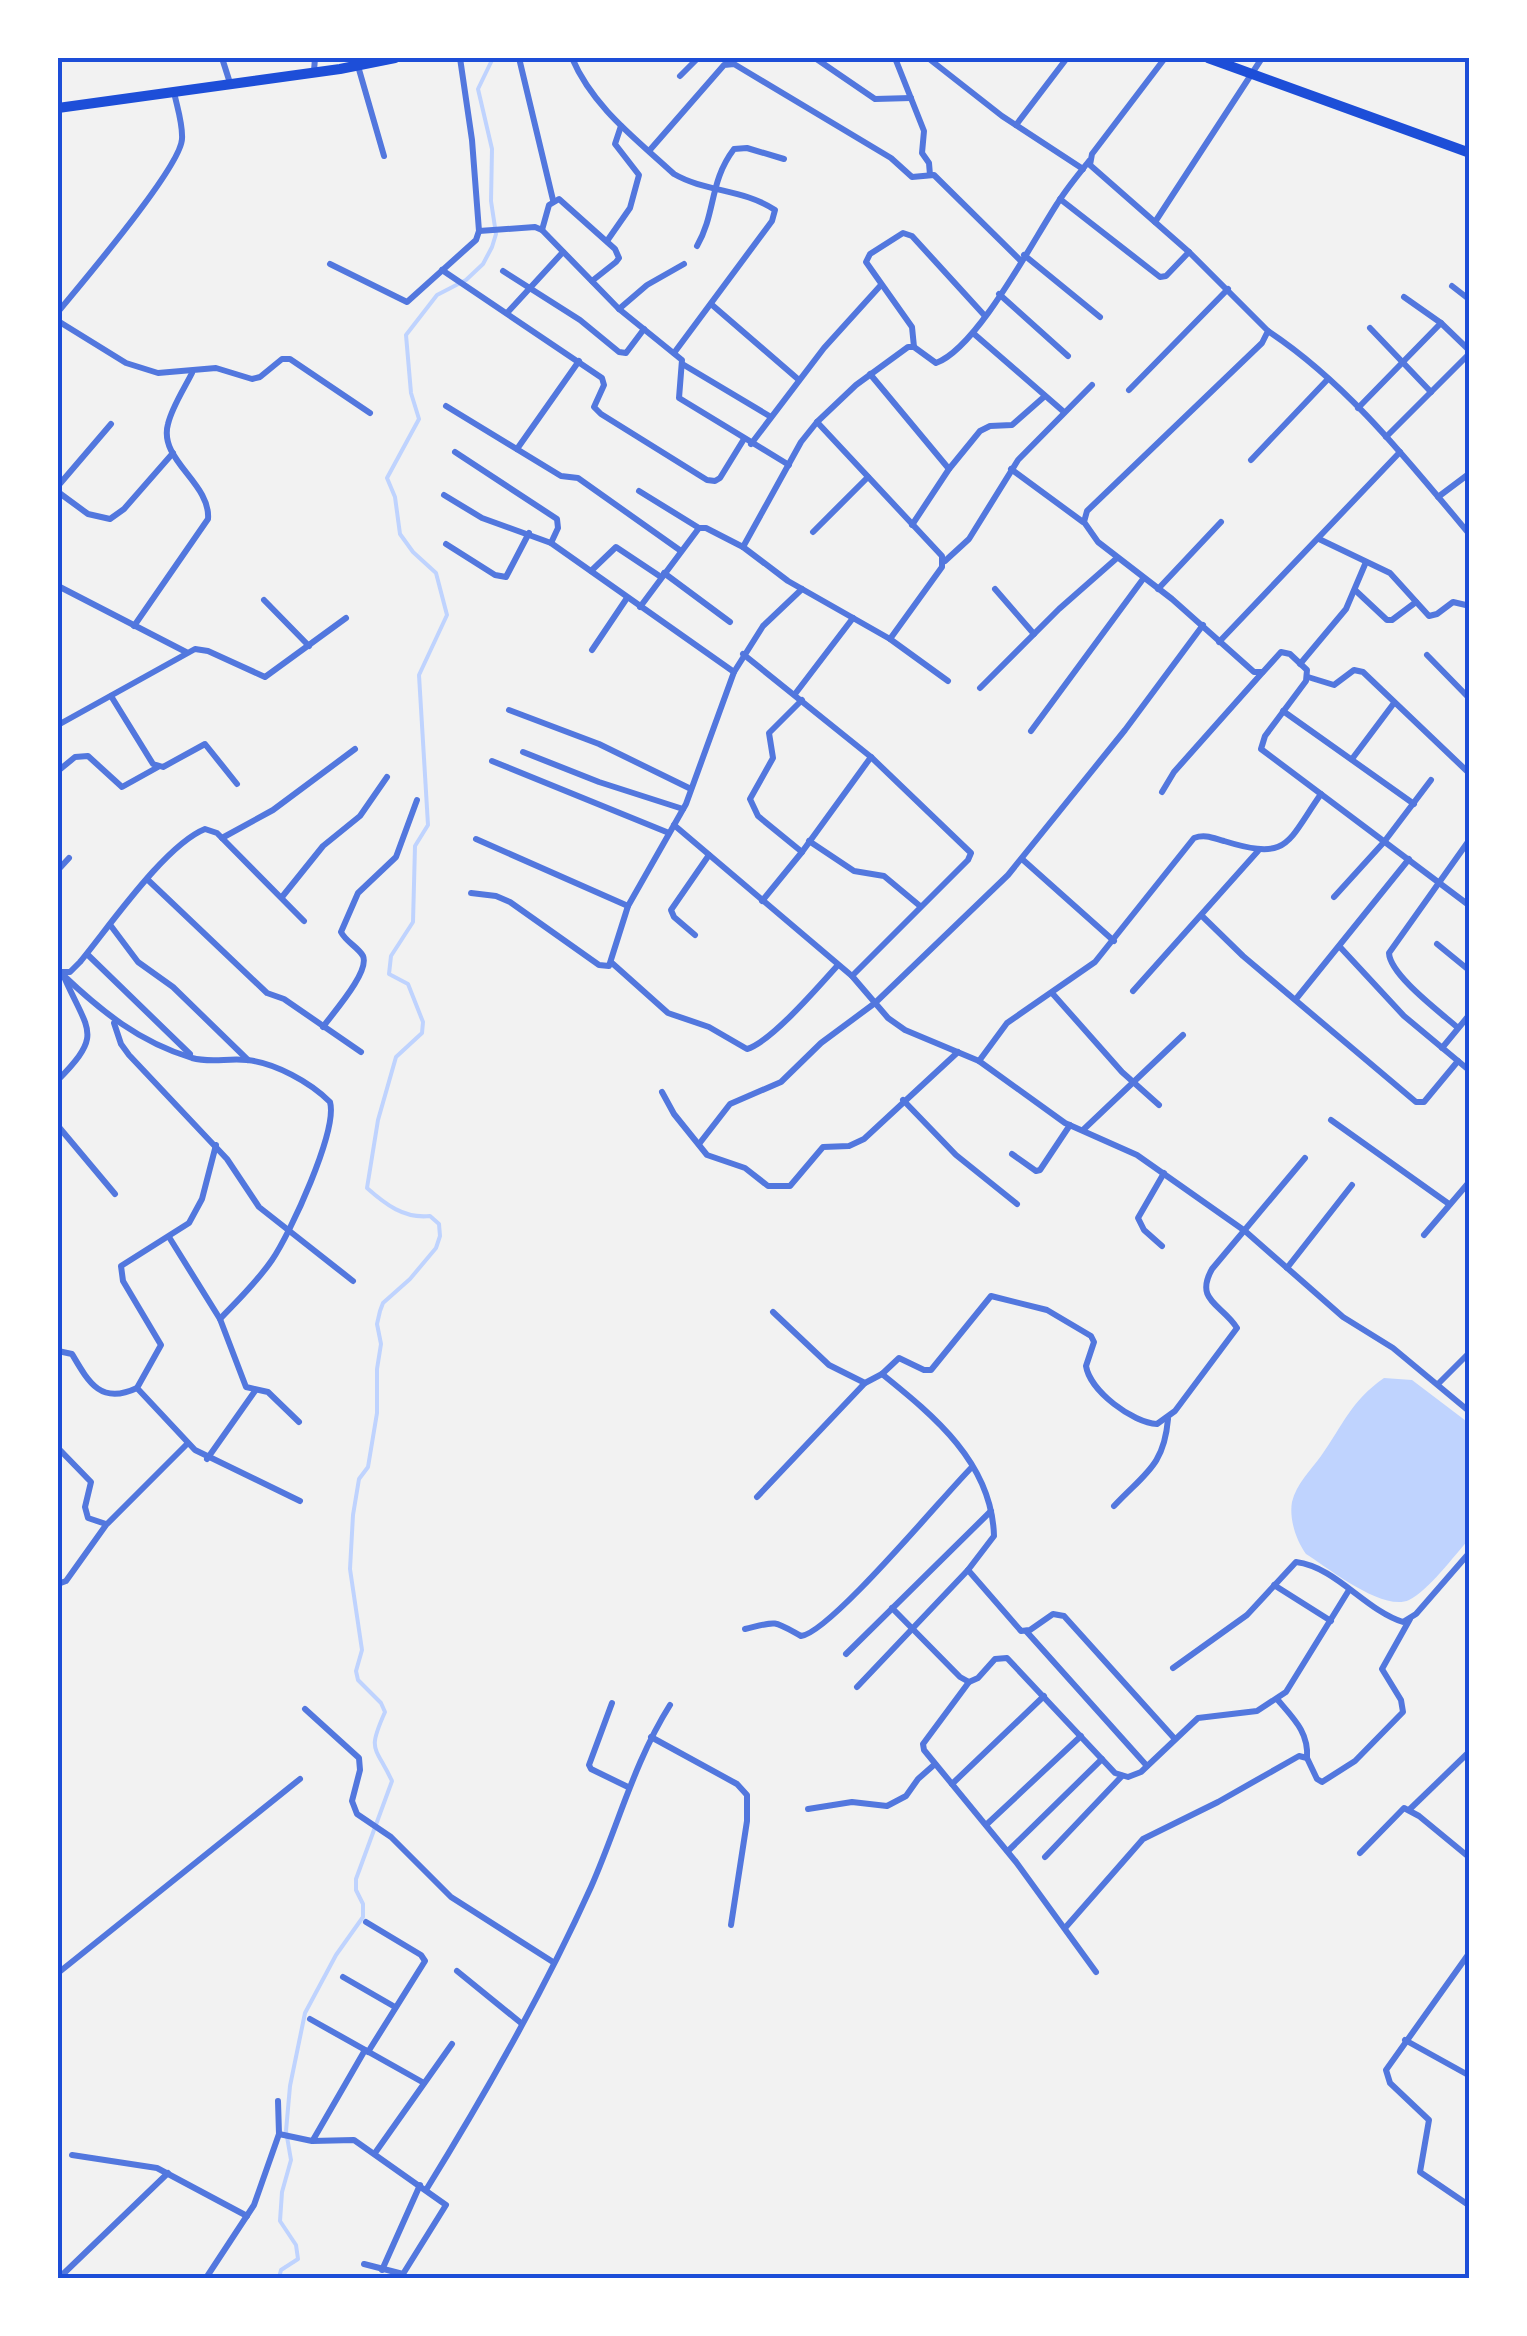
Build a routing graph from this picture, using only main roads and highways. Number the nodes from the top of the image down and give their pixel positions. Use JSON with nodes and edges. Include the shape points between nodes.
{"nodes":[{"id":1,"x":394,"y":58,"type":"edge"},
{"id":2,"x":1208,"y":58,"type":"edge"},
{"id":3,"x":58,"y":108,"type":"edge"},
{"id":4,"x":1470,"y":153,"type":"edge"}],
"edges":[{"from":1,"to":3,"type":"main road"},
{"from":2,"to":4,"type":"main road"}]}
